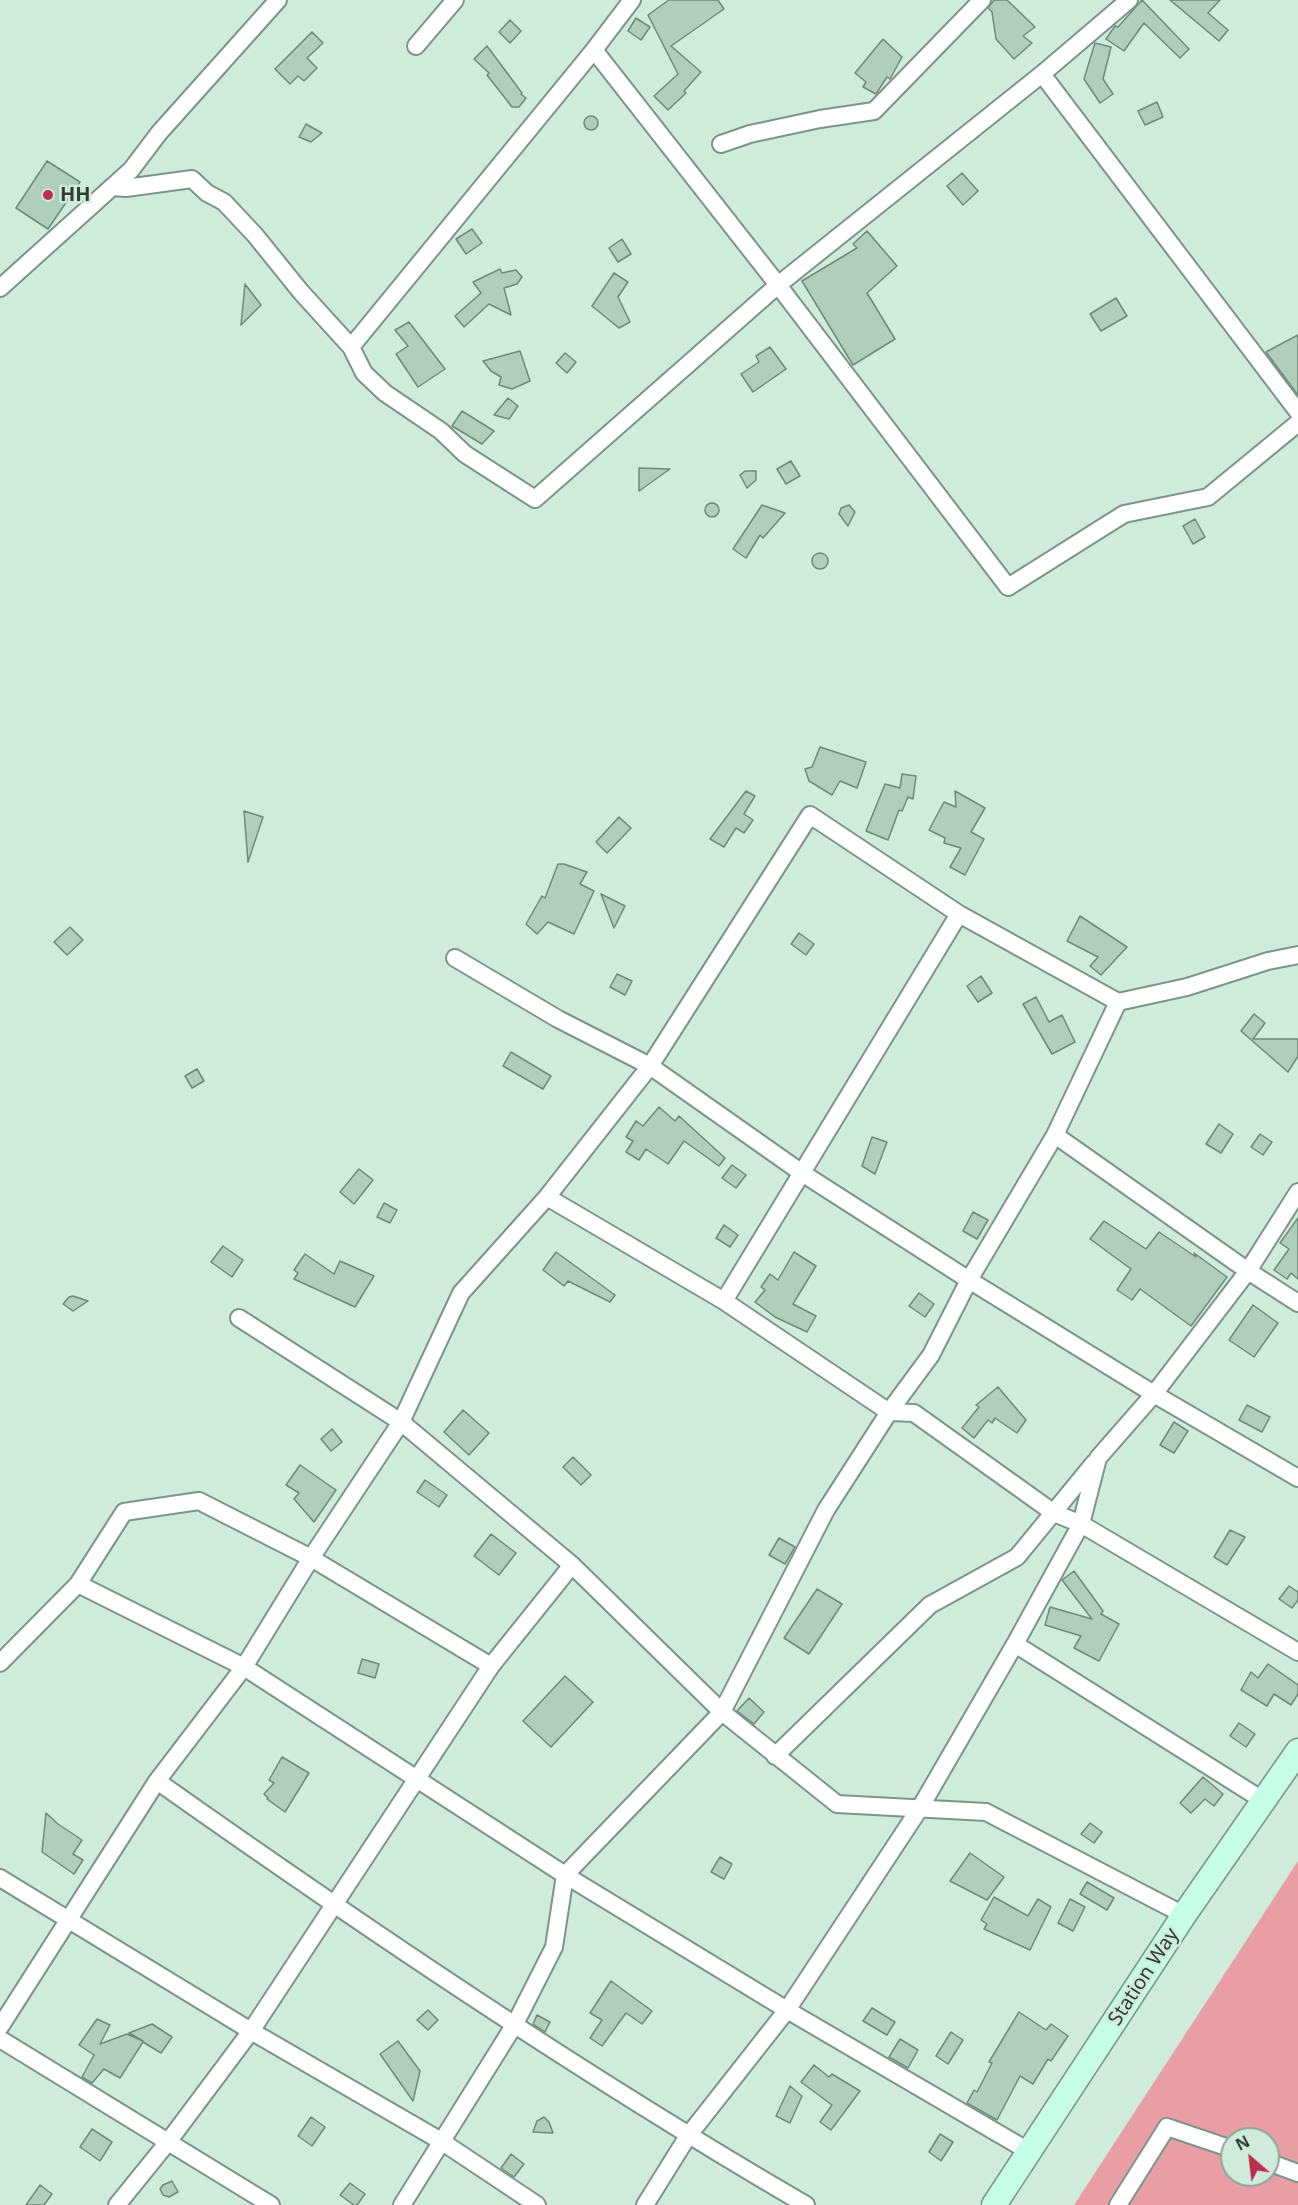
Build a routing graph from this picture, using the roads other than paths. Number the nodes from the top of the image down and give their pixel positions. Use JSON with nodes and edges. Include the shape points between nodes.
{"nodes":[{"id":1,"x":278,"y":0,"type":"edge"},
{"id":2,"x":455,"y":0,"type":"edge"},
{"id":3,"x":632,"y":0,"type":"edge"},
{"id":4,"x":982,"y":0,"type":"edge"},
{"id":5,"x":1129,"y":0,"type":"edge"},
{"id":6,"x":416,"y":46,"type":"dead end"},
{"id":7,"x":594,"y":50,"type":"junction"},
{"id":8,"x":1042,"y":74,"type":"junction"},
{"id":9,"x":721,"y":144,"type":"dead end"},
{"id":10,"x":113,"y":187,"type":"junction"},
{"id":11,"x":777,"y":285,"type":"junction"},
{"id":12,"x":0,"y":288,"type":"edge"},
{"id":13,"x":351,"y":347,"type":"junction"},
{"id":14,"x":1298,"y":412,"type":"edge"},
{"id":15,"x":1298,"y":423,"type":"edge"},
{"id":16,"x":959,"y":914,"type":"junction"},
{"id":17,"x":1298,"y":955,"type":"edge"},
{"id":18,"x":455,"y":958,"type":"dead end"},
{"id":19,"x":1118,"y":1002,"type":"junction"},
{"id":20,"x":650,"y":1066,"type":"junction"},
{"id":21,"x":1055,"y":1134,"type":"junction"},
{"id":22,"x":802,"y":1173,"type":"junction"},
{"id":23,"x":1298,"y":1192,"type":"edge"},
{"id":24,"x":547,"y":1197,"type":"junction"},
{"id":25,"x":1248,"y":1271,"type":"junction"},
{"id":26,"x":969,"y":1280,"type":"junction"},
{"id":27,"x":724,"y":1300,"type":"junction"},
{"id":28,"x":1298,"y":1303,"type":"edge"},
{"id":29,"x":239,"y":1318,"type":"dead end"},
{"id":30,"x":1154,"y":1394,"type":"junction"},
{"id":31,"x":889,"y":1412,"type":"junction"},
{"id":32,"x":401,"y":1422,"type":"junction"},
{"id":33,"x":1098,"y":1458,"type":"junction"},
{"id":34,"x":1298,"y":1478,"type":"edge"},
{"id":35,"x":1054,"y":1513,"type":"junction"},
{"id":36,"x":1081,"y":1524,"type":"junction"},
{"id":37,"x":311,"y":1558,"type":"junction"},
{"id":38,"x":572,"y":1565,"type":"junction"},
{"id":39,"x":78,"y":1584,"type":"junction"},
{"id":40,"x":1015,"y":1644,"type":"junction"},
{"id":41,"x":1298,"y":1652,"type":"edge"},
{"id":42,"x":0,"y":1663,"type":"edge"},
{"id":43,"x":491,"y":1666,"type":"junction"},
{"id":44,"x":244,"y":1667,"type":"junction"},
{"id":45,"x":722,"y":1712,"type":"junction"},
{"id":46,"x":1298,"y":1751,"type":"edge"},
{"id":47,"x":775,"y":1756,"type":"junction"},
{"id":48,"x":418,"y":1779,"type":"junction"},
{"id":49,"x":157,"y":1781,"type":"junction"},
{"id":50,"x":1264,"y":1801,"type":"junction"},
{"id":51,"x":920,"y":1808,"type":"junction"},
{"id":52,"x":565,"y":1875,"type":"junction"},
{"id":53,"x":0,"y":1878,"type":"edge"},
{"id":54,"x":334,"y":1906,"type":"junction"},
{"id":55,"x":1184,"y":1915,"type":"junction"},
{"id":56,"x":69,"y":1919,"type":"junction"},
{"id":57,"x":787,"y":2010,"type":"junction"},
{"id":58,"x":515,"y":2024,"type":"junction"},
{"id":59,"x":0,"y":2027,"type":"edge"},
{"id":60,"x":251,"y":2031,"type":"junction"},
{"id":61,"x":0,"y":2039,"type":"edge"},
{"id":62,"x":688,"y":2136,"type":"junction"},
{"id":63,"x":441,"y":2141,"type":"junction"},
{"id":64,"x":168,"y":2142,"type":"junction"},
{"id":65,"x":1220,"y":2145,"type":"edge"},
{"id":66,"x":1030,"y":2152,"type":"junction"},
{"id":67,"x":1280,"y":2166,"type":"edge"},
{"id":68,"x":1298,"y":2173,"type":"edge"},
{"id":69,"x":117,"y":2205,"type":"edge"},
{"id":70,"x":271,"y":2205,"type":"edge"},
{"id":71,"x":402,"y":2205,"type":"edge"},
{"id":72,"x":537,"y":2205,"type":"edge"},
{"id":73,"x":645,"y":2205,"type":"edge"},
{"id":74,"x":806,"y":2205,"type":"edge"},
{"id":75,"x":994,"y":2205,"type":"edge"},
{"id":76,"x":1118,"y":2205,"type":"edge"}],
"edges":[{"from":1,"to":10,"type":"street"},
{"from":2,"to":6,"type":"street"},
{"from":3,"to":7,"type":"street"},
{"from":4,"to":9,"type":"street","via":[[874,111],[750,134]]},
{"from":5,"to":8,"type":"street"},
{"from":7,"to":11,"type":"street"},
{"from":7,"to":13,"type":"street"},
{"from":8,"to":11,"type":"street"},
{"from":8,"to":14,"type":"street"},
{"from":10,"to":12,"type":"street"},
{"from":10,"to":13,"type":"street","via":[[192,179],[224,202]]},
{"from":11,"to":13,"type":"street","via":[[535,499],[465,454],[441,431],[385,393],[364,373]]},
{"from":11,"to":15,"type":"street","via":[[1008,587],[1124,514],[1208,497]]},
{"from":16,"to":19,"type":"street"},
{"from":16,"to":20,"type":"street","via":[[810,815]]},
{"from":16,"to":22,"type":"street"},
{"from":17,"to":19,"type":"street"},
{"from":18,"to":20,"type":"street","via":[[558,1019]]},
{"from":19,"to":21,"type":"street"},
{"from":20,"to":22,"type":"street"},
{"from":20,"to":24,"type":"street"},
{"from":21,"to":25,"type":"street"},
{"from":21,"to":26,"type":"street"},
{"from":22,"to":26,"type":"street"},
{"from":22,"to":27,"type":"street"},
{"from":23,"to":25,"type":"street"},
{"from":24,"to":27,"type":"street"},
{"from":24,"to":32,"type":"street","via":[[461,1293]]},
{"from":25,"to":28,"type":"street"},
{"from":25,"to":30,"type":"street"},
{"from":26,"to":30,"type":"street"},
{"from":26,"to":31,"type":"street","via":[[932,1355]]},
{"from":27,"to":31,"type":"street"},
{"from":29,"to":32,"type":"street"},
{"from":30,"to":33,"type":"street"},
{"from":30,"to":34,"type":"street"},
{"from":31,"to":35,"type":"street","via":[[914,1413]]},
{"from":31,"to":45,"type":"street","via":[[826,1510]]},
{"from":32,"to":37,"type":"street"},
{"from":32,"to":38,"type":"street"},
{"from":33,"to":35,"type":"street"},
{"from":33,"to":36,"type":"street"},
{"from":35,"to":36,"type":"street"},
{"from":35,"to":47,"type":"street","via":[[1017,1557],[930,1605]]},
{"from":36,"to":40,"type":"street"},
{"from":36,"to":41,"type":"street"},
{"from":37,"to":39,"type":"street","via":[[199,1501],[124,1512]]},
{"from":37,"to":43,"type":"street"},
{"from":37,"to":44,"type":"street"},
{"from":38,"to":43,"type":"street"},
{"from":38,"to":45,"type":"street"},
{"from":39,"to":42,"type":"street"},
{"from":39,"to":44,"type":"street"},
{"from":40,"to":50,"type":"street"},
{"from":40,"to":51,"type":"street"},
{"from":43,"to":48,"type":"street"},
{"from":44,"to":48,"type":"street"},
{"from":44,"to":49,"type":"street"},
{"from":45,"to":47,"type":"street"},
{"from":45,"to":52,"type":"street"},
{"from":46,"to":50,"type":"main road","name":"Station Way"},
{"from":47,"to":51,"type":"street","via":[[837,1804]]},
{"from":48,"to":52,"type":"street"},
{"from":48,"to":54,"type":"street"},
{"from":49,"to":54,"type":"street"},
{"from":49,"to":56,"type":"street"},
{"from":50,"to":55,"type":"main road","name":"Station Way"},
{"from":51,"to":55,"type":"street","via":[[986,1812]]},
{"from":51,"to":57,"type":"street"},
{"from":52,"to":57,"type":"street"},
{"from":52,"to":58,"type":"street","via":[[554,1947]]},
{"from":53,"to":56,"type":"street"},
{"from":54,"to":58,"type":"street"},
{"from":54,"to":60,"type":"street"},
{"from":55,"to":66,"type":"main road","name":"Station Way"},
{"from":56,"to":59,"type":"street"},
{"from":56,"to":60,"type":"street"},
{"from":57,"to":62,"type":"street"},
{"from":57,"to":66,"type":"street"},
{"from":58,"to":62,"type":"street"},
{"from":58,"to":63,"type":"street"},
{"from":60,"to":63,"type":"street"},
{"from":60,"to":64,"type":"street"},
{"from":61,"to":64,"type":"street"},
{"from":62,"to":73,"type":"street"},
{"from":62,"to":74,"type":"street"},
{"from":63,"to":71,"type":"street"},
{"from":63,"to":72,"type":"street"},
{"from":64,"to":69,"type":"street"},
{"from":64,"to":70,"type":"street"},
{"from":65,"to":76,"type":"street","via":[[1167,2127]]},
{"from":66,"to":75,"type":"main road","name":"Station Way"},
{"from":67,"to":68,"type":"street"}]}
